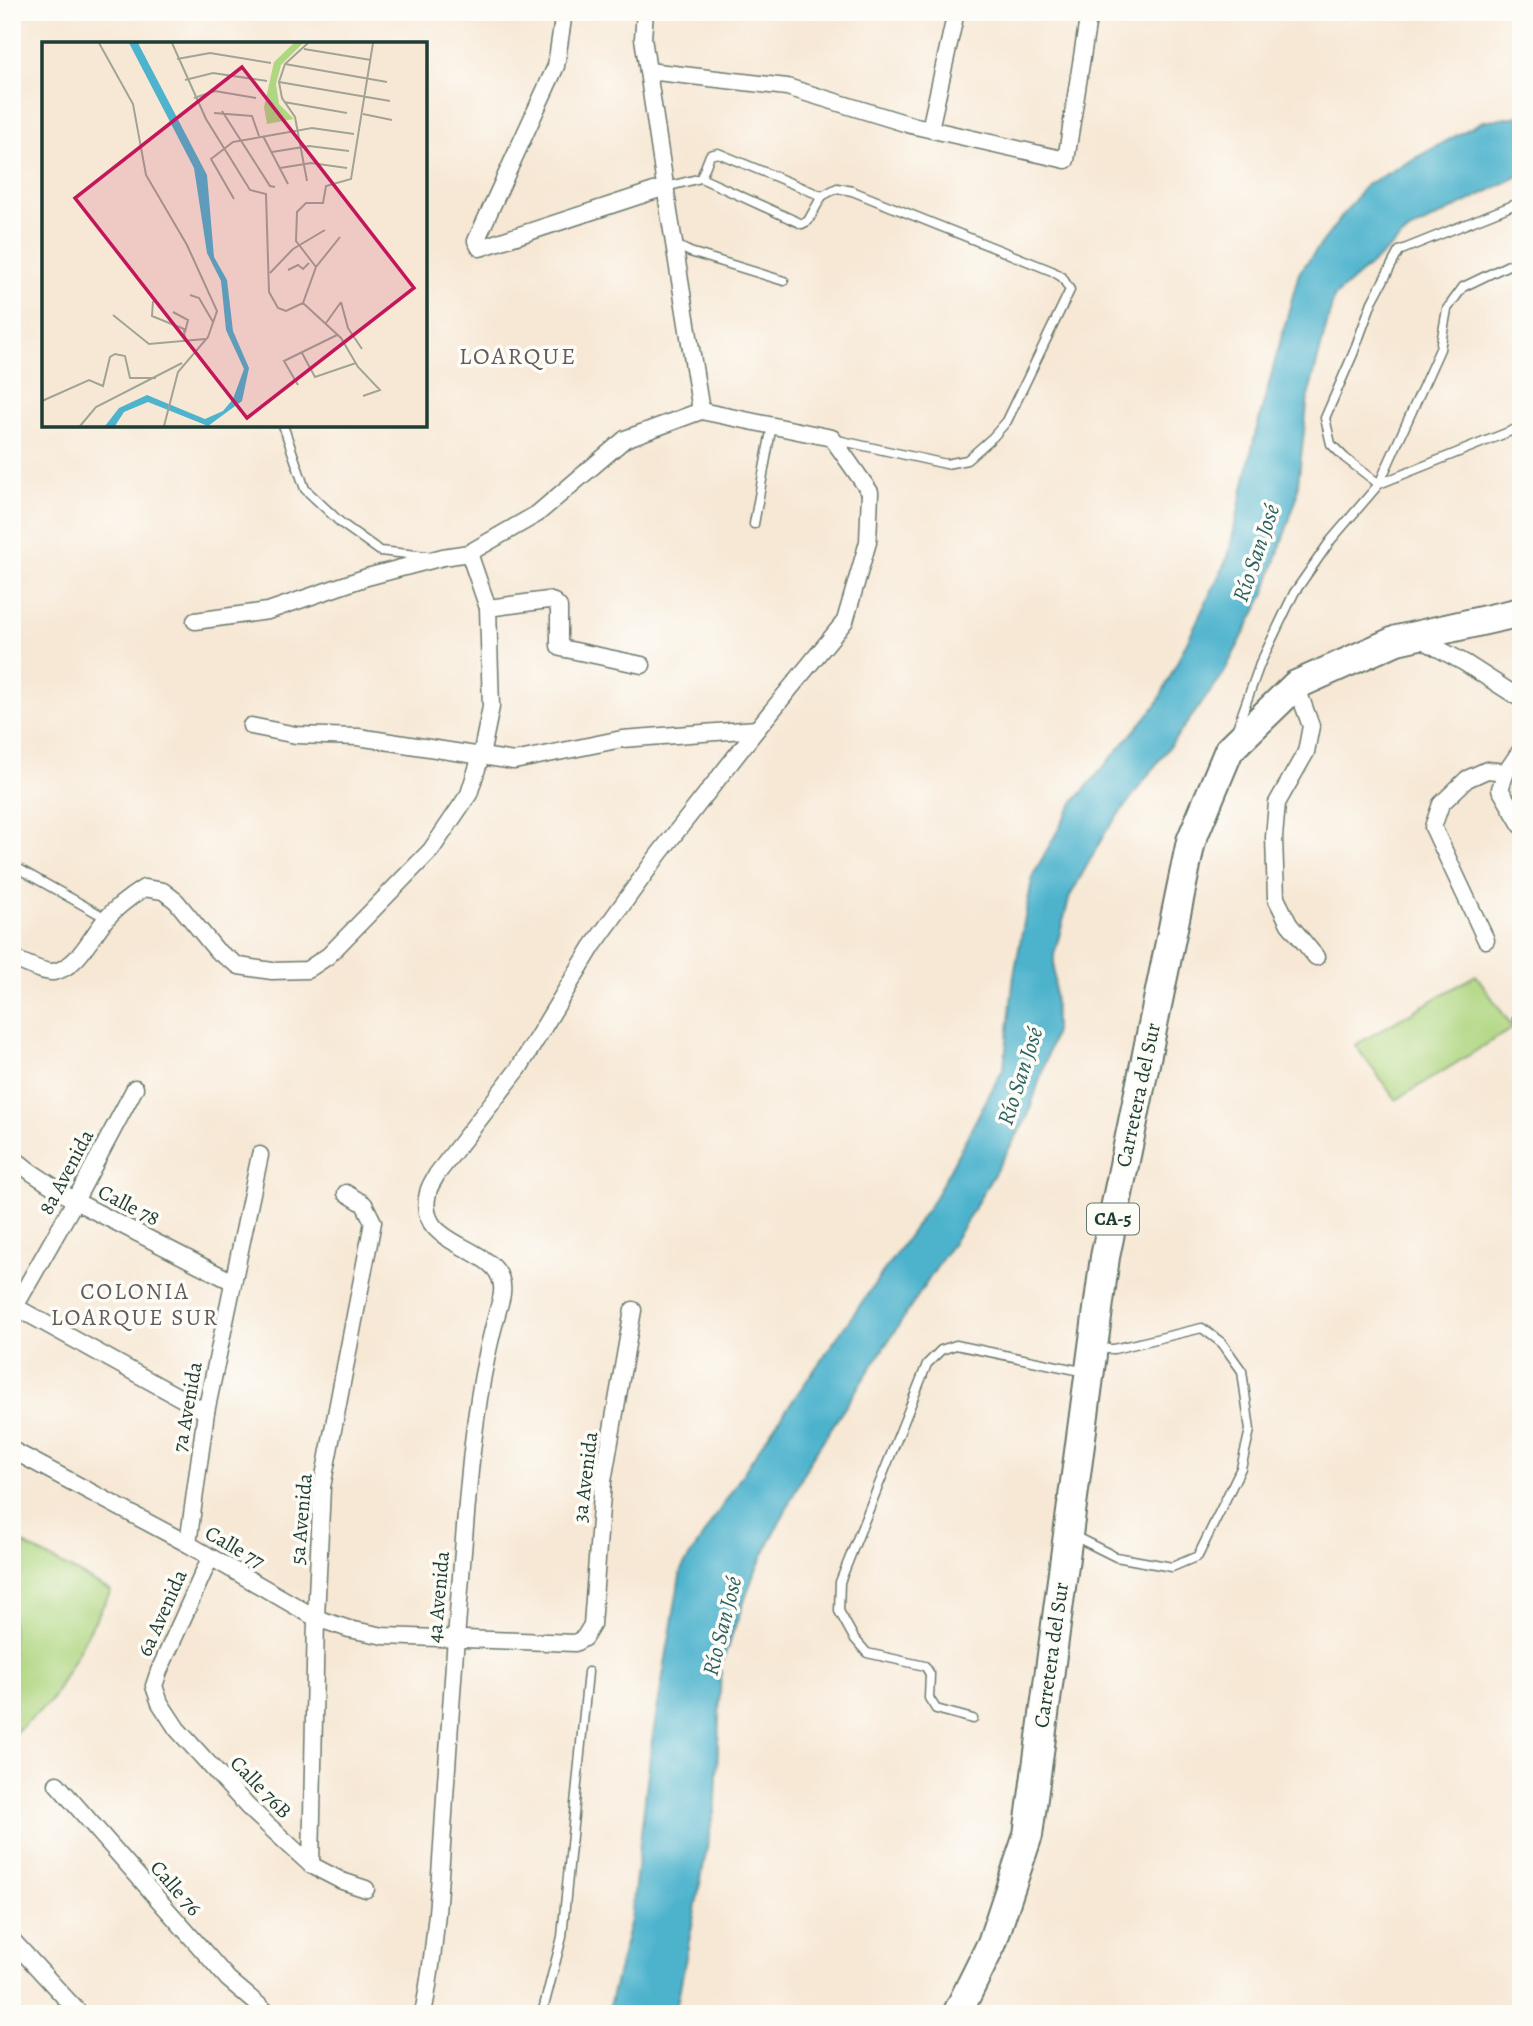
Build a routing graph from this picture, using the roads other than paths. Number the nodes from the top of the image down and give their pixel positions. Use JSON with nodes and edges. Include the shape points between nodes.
{"nodes":[{"id":1,"x":564,"y":12,"type":"edge"},
{"id":2,"x":645,"y":12,"type":"edge"},
{"id":3,"x":956,"y":12,"type":"edge"},
{"id":4,"x":1088,"y":12,"type":"edge"},
{"id":5,"x":648,"y":71,"type":"junction"},
{"id":6,"x":930,"y":129,"type":"junction"},
{"id":7,"x":701,"y":178,"type":"junction"},
{"id":8,"x":666,"y":187,"type":"junction"},
{"id":9,"x":822,"y":196,"type":"junction"},
{"id":10,"x":1521,"y":202,"type":"edge"},
{"id":11,"x":674,"y":244,"type":"junction"},
{"id":12,"x":1521,"y":259,"type":"edge"},
{"id":13,"x":784,"y":281,"type":"dead end"},
{"id":14,"x":701,"y":411,"type":"junction"},
{"id":15,"x":772,"y":425,"type":"junction"},
{"id":16,"x":1521,"y":426,"type":"edge"},
{"id":17,"x":284,"y":427,"type":"edge"},
{"id":18,"x":832,"y":438,"type":"junction"},
{"id":19,"x":1380,"y":484,"type":"junction"},
{"id":20,"x":754,"y":524,"type":"dead end"},
{"id":21,"x":469,"y":553,"type":"junction"},
{"id":22,"x":443,"y":557,"type":"junction"},
{"id":23,"x":488,"y":608,"type":"junction"},
{"id":24,"x":1521,"y":612,"type":"edge"},
{"id":25,"x":195,"y":621,"type":"dead end"},
{"id":26,"x":1415,"y":636,"type":"junction"},
{"id":27,"x":642,"y":665,"type":"dead end"},
{"id":28,"x":1296,"y":685,"type":"junction"},
{"id":29,"x":1521,"y":699,"type":"edge"},
{"id":30,"x":251,"y":726,"type":"dead end"},
{"id":31,"x":757,"y":729,"type":"junction"},
{"id":32,"x":1229,"y":750,"type":"junction"},
{"id":33,"x":1521,"y":750,"type":"edge"},
{"id":34,"x":481,"y":756,"type":"junction"},
{"id":35,"x":1506,"y":772,"type":"junction"},
{"id":36,"x":1521,"y":825,"type":"edge"},
{"id":37,"x":12,"y":865,"type":"edge"},
{"id":38,"x":106,"y":918,"type":"junction"},
{"id":39,"x":1486,"y":940,"type":"dead end"},
{"id":40,"x":1316,"y":957,"type":"dead end"},
{"id":41,"x":12,"y":958,"type":"edge"},
{"id":42,"x":135,"y":1087,"type":"dead end"},
{"id":43,"x":260,"y":1155,"type":"dead end"},
{"id":44,"x":12,"y":1157,"type":"edge"},
{"id":45,"x":346,"y":1194,"type":"dead end"},
{"id":46,"x":75,"y":1201,"type":"junction"},
{"id":47,"x":233,"y":1282,"type":"junction"},
{"id":48,"x":13,"y":1308,"type":"edge"},
{"id":49,"x":633,"y":1310,"type":"dead end"},
{"id":50,"x":1091,"y":1361,"type":"junction"},
{"id":51,"x":206,"y":1412,"type":"junction"},
{"id":52,"x":12,"y":1450,"type":"edge"},
{"id":53,"x":1068,"y":1533,"type":"junction"},
{"id":54,"x":188,"y":1544,"type":"junction"},
{"id":55,"x":210,"y":1558,"type":"junction"},
{"id":56,"x":316,"y":1618,"type":"junction"},
{"id":57,"x":456,"y":1637,"type":"junction"},
{"id":58,"x":575,"y":1643,"type":"joint"},
{"id":59,"x":588,"y":1672,"type":"dead end"},
{"id":60,"x":155,"y":1686,"type":"joint"},
{"id":61,"x":973,"y":1719,"type":"dead end"},
{"id":62,"x":57,"y":1784,"type":"dead end"},
{"id":63,"x":311,"y":1865,"type":"junction"},
{"id":64,"x":366,"y":1889,"type":"dead end"},
{"id":65,"x":12,"y":1940,"type":"edge"},
{"id":66,"x":80,"y":2014,"type":"edge"},
{"id":67,"x":269,"y":2014,"type":"edge"},
{"id":68,"x":423,"y":2014,"type":"edge"},
{"id":69,"x":542,"y":2014,"type":"edge"},
{"id":70,"x":957,"y":2014,"type":"edge"}],
"edges":[{"from":1,"to":8,"type":"street","via":[[556,66],[477,245],[480,248]]},
{"from":2,"to":5,"type":"street"},
{"from":3,"to":6,"type":"street"},
{"from":4,"to":6,"type":"street","via":[[1066,160]]},
{"from":5,"to":6,"type":"street","via":[[787,87]]},
{"from":5,"to":8,"type":"street"},
{"from":7,"to":8,"type":"lane"},
{"from":7,"to":9,"type":"lane","via":[[710,155],[718,153]]},
{"from":7,"to":9,"type":"lane","via":[[802,225]]},
{"from":8,"to":11,"type":"street"},
{"from":9,"to":18,"type":"lane","via":[[837,188],[852,191],[1052,271],[1070,290],[1007,421],[967,460],[946,464]]},
{"from":10,"to":19,"type":"lane","via":[[1399,251],[1372,302],[1325,418],[1331,444]]},
{"from":11,"to":13,"type":"lane"},
{"from":11,"to":14,"type":"street"},
{"from":12,"to":19,"type":"lane","via":[[1463,287],[1447,309],[1440,349]]},
{"from":14,"to":15,"type":"street"},
{"from":14,"to":21,"type":"street","via":[[625,439],[537,514]]},
{"from":15,"to":18,"type":"street"},
{"from":15,"to":20,"type":"lane"},
{"from":16,"to":19,"type":"lane"},
{"from":17,"to":22,"type":"lane","via":[[305,489],[341,523],[380,551]]},
{"from":18,"to":31,"type":"street","via":[[870,492],[868,542],[845,621]]},
{"from":19,"to":32,"type":"lane","via":[[1331,540],[1294,593],[1260,664]]},
{"from":21,"to":22,"type":"street"},
{"from":21,"to":23,"type":"street"},
{"from":22,"to":25,"type":"street","via":[[268,611]]},
{"from":23,"to":27,"type":"street","via":[[554,602],[559,607],[561,649]]},
{"from":23,"to":34,"type":"street","via":[[491,707]]},
{"from":24,"to":26,"type":"highway","name":"Carretera del Sur","number":"CA-5"},
{"from":26,"to":28,"type":"highway","name":"Carretera del Sur","number":"CA-5"},
{"from":26,"to":29,"type":"street"},
{"from":28,"to":32,"type":"highway","name":"Carretera del Sur","number":"CA-5"},
{"from":28,"to":40,"type":"street","via":[[1311,726],[1306,752],[1277,803],[1276,898],[1289,924]]},
{"from":30,"to":34,"type":"street"},
{"from":31,"to":34,"type":"street","via":[[622,739],[514,761]]},
{"from":31,"to":57,"type":"street","name":"4a Avenida","via":[[592,947],[519,1068],[428,1192],[430,1221],[439,1233],[490,1262],[500,1277],[502,1292],[486,1357],[470,1463]]},
{"from":32,"to":50,"type":"highway","name":"Carretera del Sur","number":"CA-5","via":[[1191,841],[1105,1257]]},
{"from":33,"to":35,"type":"street"},
{"from":34,"to":38,"type":"street","via":[[469,794],[431,850],[328,956],[307,970],[239,966],[217,951],[163,891],[144,888]]},
{"from":35,"to":36,"type":"street","via":[[1500,789]]},
{"from":35,"to":39,"type":"street","via":[[1488,770],[1467,779],[1441,804],[1433,827]]},
{"from":37,"to":38,"type":"lane"},
{"from":38,"to":41,"type":"street","via":[[66,968],[51,972]]},
{"from":42,"to":46,"type":"street","name":"8a Avenida"},
{"from":43,"to":47,"type":"street","name":"7a Avenida"},
{"from":44,"to":46,"type":"street","name":"Calle 78"},
{"from":45,"to":56,"type":"street","name":"5a Avenida","via":[[364,1204],[373,1222],[323,1487]]},
{"from":46,"to":47,"type":"street","name":"Calle 78"},
{"from":46,"to":48,"type":"street","name":"8a Avenida"},
{"from":47,"to":51,"type":"street","name":"7a Avenida"},
{"from":48,"to":51,"type":"street"},
{"from":49,"to":58,"type":"street","name":"3a Avenida","via":[[603,1481],[592,1625]]},
{"from":50,"to":53,"type":"highway","name":"Carretera del Sur","number":"CA-5"},
{"from":50,"to":53,"type":"lane","via":[[1114,1349],[1202,1328],[1222,1343],[1242,1371],[1250,1430],[1241,1468],[1198,1556],[1172,1567],[1148,1563],[1116,1557]]},
{"from":50,"to":61,"type":"lane","via":[[956,1345],[941,1350],[927,1364],[840,1582],[839,1611],[867,1653],[925,1666],[930,1674],[929,1698],[936,1709]]},
{"from":51,"to":54,"type":"street","name":"7a Avenida"},
{"from":52,"to":54,"type":"street","name":"Calle 77"},
{"from":53,"to":70,"type":"highway","name":"Carretera del Sur","number":"CA-5","via":[[1028,1835],[992,1943]]},
{"from":54,"to":55,"type":"street","name":"Calle 77"},
{"from":55,"to":56,"type":"street","name":"Calle 77"},
{"from":55,"to":60,"type":"street","name":"6a Avenida"},
{"from":56,"to":57,"type":"street","name":"Calle 77","via":[[384,1636]]},
{"from":56,"to":63,"type":"street","name":"5a Avenida"},
{"from":57,"to":58,"type":"street","name":"Calle 77"},
{"from":57,"to":68,"type":"street","name":"4a Avenida","via":[[439,1891]]},
{"from":59,"to":69,"type":"lane","via":[[562,1937]]},
{"from":60,"to":63,"type":"street","name":"Calle 76B","via":[[177,1729],[248,1807]]},
{"from":62,"to":67,"type":"street","name":"Calle 76","via":[[228,1979]]},
{"from":63,"to":64,"type":"street","name":"Calle 76B"},
{"from":65,"to":66,"type":"street"}]}
